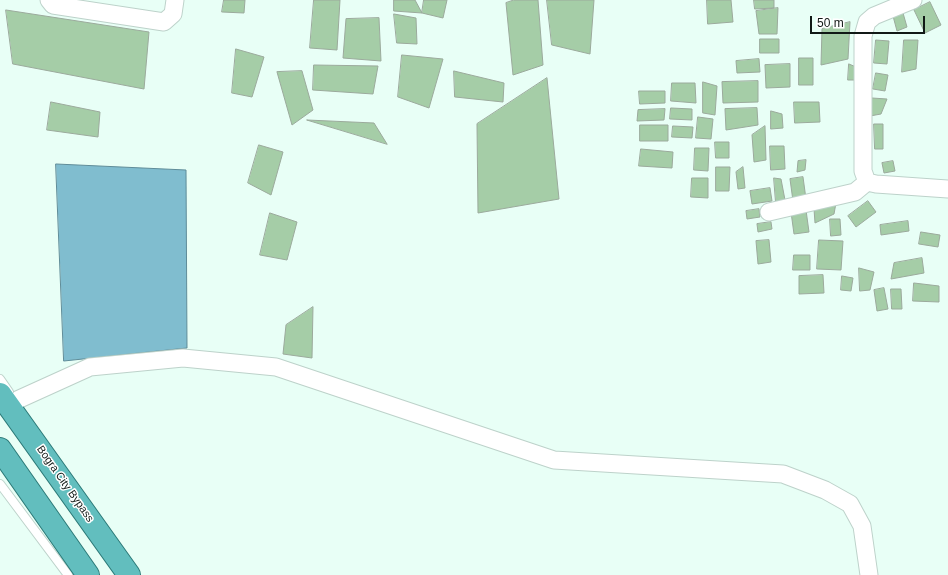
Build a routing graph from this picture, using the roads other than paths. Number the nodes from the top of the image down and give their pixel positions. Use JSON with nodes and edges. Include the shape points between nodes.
{"nodes":[{"id":1,"x":49,"y":0,"type":"edge"},
{"id":2,"x":175,"y":0,"type":"edge"},
{"id":3,"x":913,"y":0,"type":"edge"},
{"id":4,"x":867,"y":182,"type":"junction"},
{"id":5,"x":948,"y":189,"type":"edge"},
{"id":6,"x":769,"y":212,"type":"dead end"},
{"id":7,"x":0,"y":379,"type":"edge"},
{"id":8,"x":12,"y":401,"type":"edge"},
{"id":9,"x":47,"y":445,"type":"dead end"},
{"id":10,"x":0,"y":449,"type":"edge"},
{"id":11,"x":0,"y":484,"type":"edge"},
{"id":12,"x":132,"y":572,"type":"edge"},
{"id":13,"x":68,"y":575,"type":"edge"},
{"id":14,"x":88,"y":575,"type":"edge"},
{"id":15,"x":869,"y":575,"type":"edge"}],
"edges":[{"from":1,"to":2,"type":"street","via":[[53,5],[164,22],[173,14]]},
{"from":3,"to":4,"type":"street","via":[[874,16],[867,22],[863,36],[863,171]]},
{"from":4,"to":5,"type":"street"},
{"from":4,"to":6,"type":"street","via":[[855,192]]},
{"from":7,"to":8,"type":"lane"},
{"from":8,"to":12,"type":"highway","name":"Bogra City Bypass"},
{"from":8,"to":15,"type":"street","via":[[90,368],[183,358],[276,367],[554,460],[783,474],[825,490],[850,504],[862,526]]},
{"from":9,"to":12,"type":"lane"},
{"from":10,"to":14,"type":"highway"},
{"from":11,"to":13,"type":"lane"}]}
